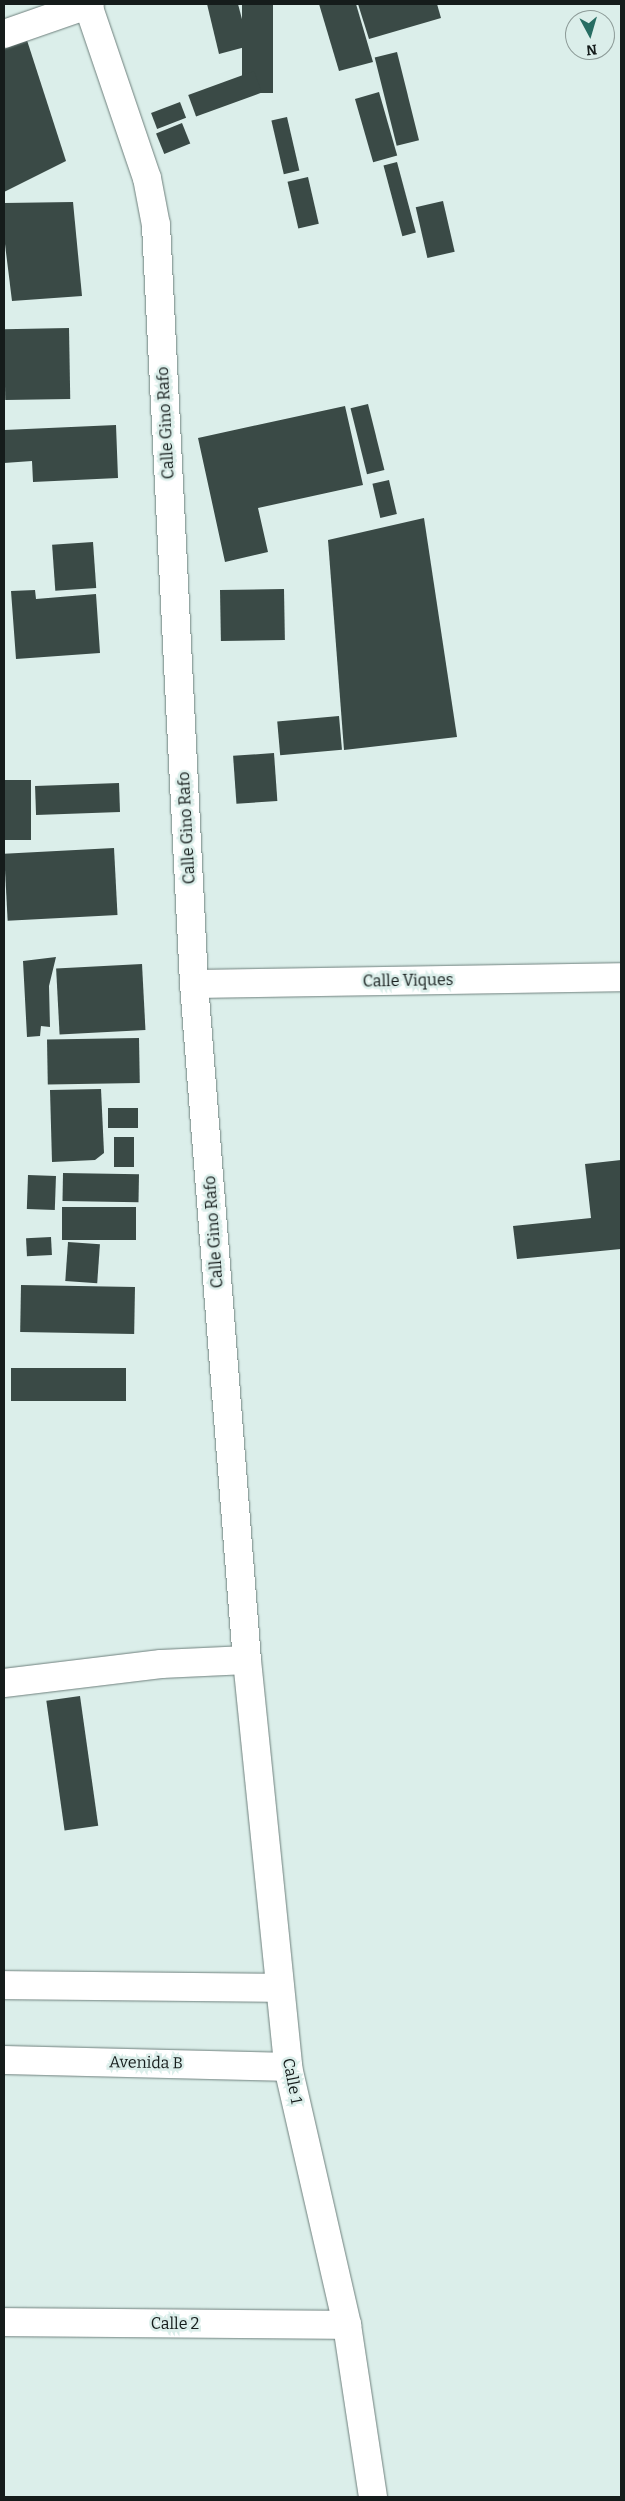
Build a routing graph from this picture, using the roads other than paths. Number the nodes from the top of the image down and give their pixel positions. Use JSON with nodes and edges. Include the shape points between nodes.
{"nodes":[{"id":1,"x":89,"y":4,"type":"edge"},
{"id":2,"x":4,"y":34,"type":"edge"},
{"id":3,"x":621,"y":977,"type":"edge"},
{"id":4,"x":194,"y":984,"type":"junction"},
{"id":5,"x":247,"y":1660,"type":"junction"},
{"id":6,"x":4,"y":1683,"type":"edge"},
{"id":7,"x":4,"y":1985,"type":"edge"},
{"id":8,"x":280,"y":1988,"type":"junction"},
{"id":9,"x":4,"y":2060,"type":"edge"},
{"id":10,"x":288,"y":2067,"type":"junction"},
{"id":11,"x":4,"y":2322,"type":"edge"},
{"id":12,"x":347,"y":2325,"type":"junction"},
{"id":13,"x":373,"y":2497,"type":"edge"}],
"edges":[{"from":1,"to":2,"type":"street"},
{"from":1,"to":4,"type":"street","name":"Calle Gino Rafo","via":[[147,178],[156,225]]},
{"from":3,"to":4,"type":"street","name":"Calle Viques"},
{"from":4,"to":5,"type":"street","name":"Calle Gino Rafo"},
{"from":5,"to":6,"type":"street","via":[[160,1664]]},
{"from":5,"to":8,"type":"street","name":"Calle 1"},
{"from":7,"to":8,"type":"street"},
{"from":8,"to":10,"type":"street","name":"Calle 1"},
{"from":9,"to":10,"type":"street","name":"Avenida B"},
{"from":10,"to":12,"type":"street","name":"Calle 1"},
{"from":11,"to":12,"type":"street","name":"Calle 2"},
{"from":12,"to":13,"type":"street","name":"Calle 1"}]}
